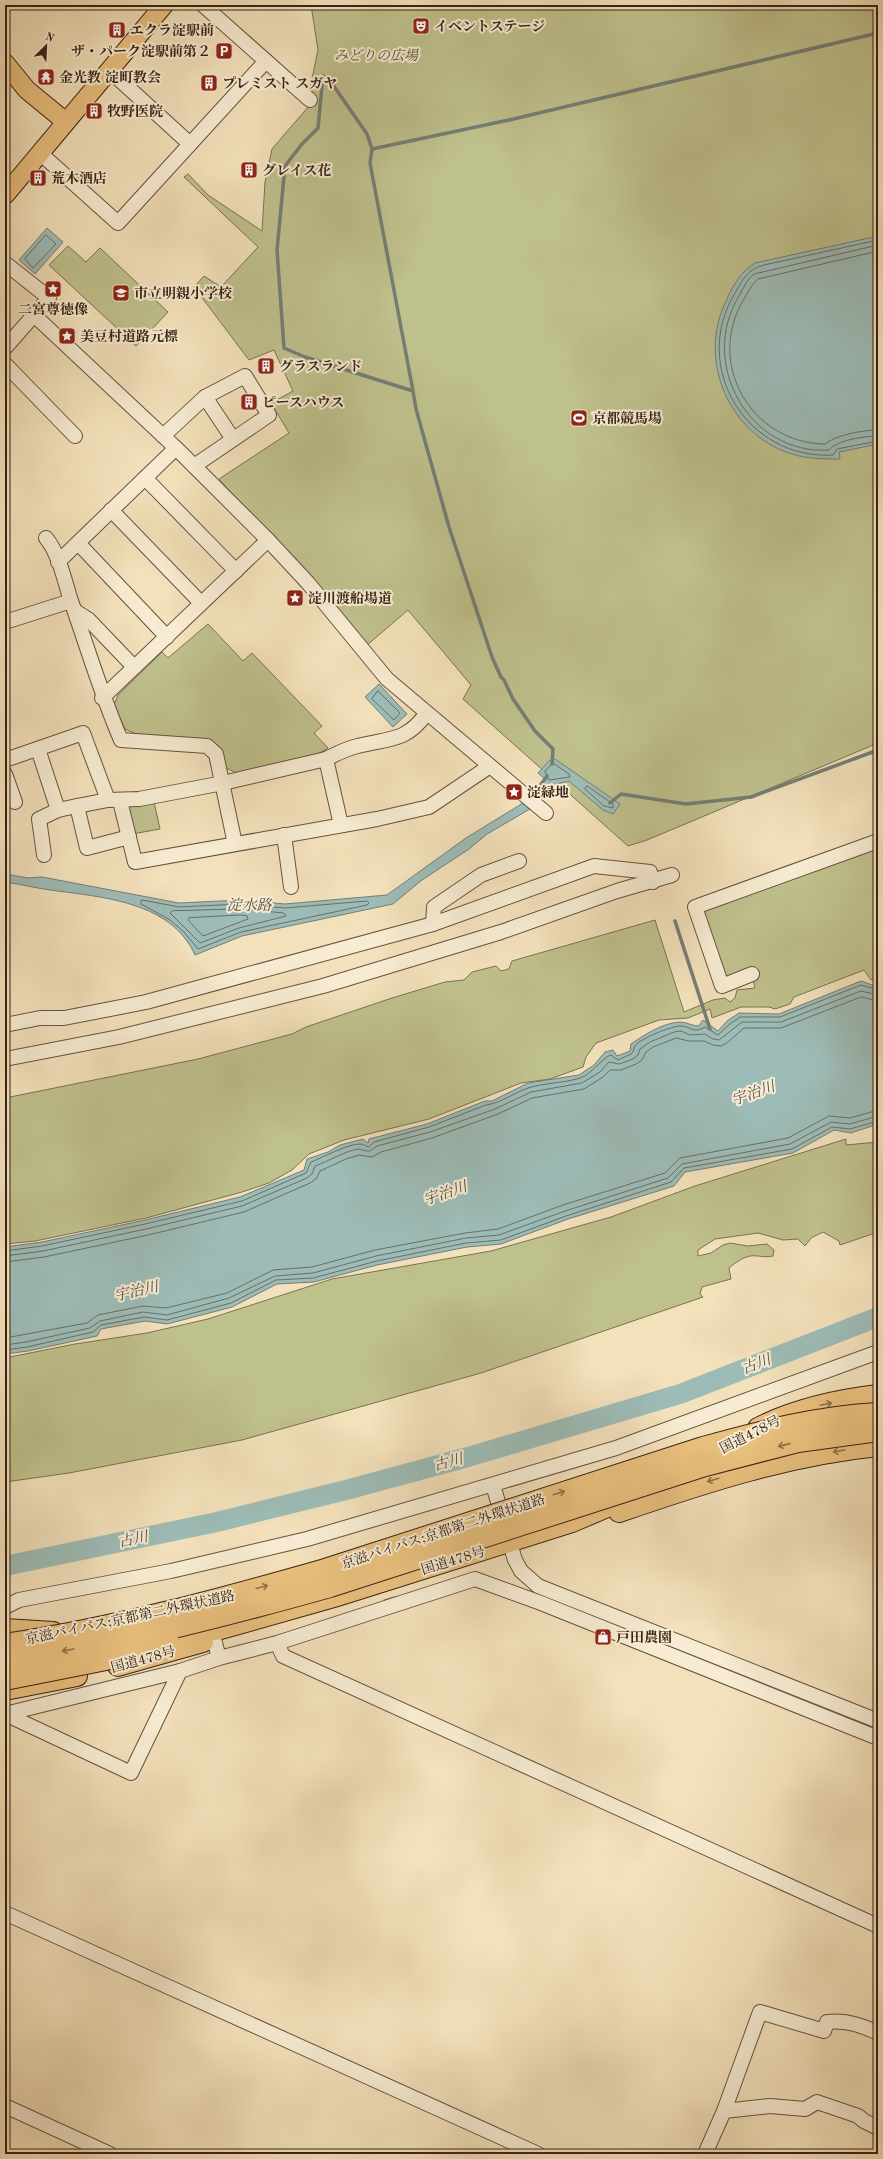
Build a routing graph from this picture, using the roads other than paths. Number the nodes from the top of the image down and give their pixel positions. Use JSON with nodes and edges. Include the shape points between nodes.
{"nodes":[{"id":1,"x":164,"y":5,"type":"edge"},
{"id":2,"x":203,"y":5,"type":"edge"},
{"id":3,"x":266,"y":61,"type":"junction"},
{"id":4,"x":5,"y":63,"type":"edge"},
{"id":5,"x":109,"y":70,"type":"junction"},
{"id":6,"x":310,"y":100,"type":"dead end"},
{"id":7,"x":66,"y":122,"type":"junction"},
{"id":8,"x":190,"y":144,"type":"junction"},
{"id":9,"x":40,"y":153,"type":"junction"},
{"id":10,"x":5,"y":195,"type":"edge"},
{"id":11,"x":5,"y":264,"type":"edge"},
{"id":12,"x":35,"y":316,"type":"junction"},
{"id":13,"x":5,"y":348,"type":"edge"},
{"id":14,"x":5,"y":364,"type":"edge"},
{"id":15,"x":205,"y":397,"type":"junction"},
{"id":16,"x":75,"y":436,"type":"dead end"},
{"id":17,"x":163,"y":436,"type":"junction"},
{"id":18,"x":234,"y":439,"type":"junction"},
{"id":19,"x":176,"y":448,"type":"junction"},
{"id":20,"x":194,"y":466,"type":"junction"},
{"id":21,"x":145,"y":478,"type":"junction"},
{"id":22,"x":111,"y":510,"type":"junction"},
{"id":23,"x":46,"y":538,"type":"dead end"},
{"id":24,"x":268,"y":540,"type":"junction"},
{"id":25,"x":78,"y":543,"type":"junction"},
{"id":26,"x":58,"y":562,"type":"junction"},
{"id":27,"x":236,"y":570,"type":"junction"},
{"id":28,"x":201,"y":604,"type":"junction"},
{"id":29,"x":73,"y":606,"type":"junction"},
{"id":30,"x":5,"y":622,"type":"edge"},
{"id":31,"x":166,"y":637,"type":"junction"},
{"id":32,"x":134,"y":668,"type":"junction"},
{"id":33,"x":102,"y":698,"type":"junction"},
{"id":34,"x":426,"y":714,"type":"junction"},
{"id":35,"x":38,"y":749,"type":"junction"},
{"id":36,"x":326,"y":759,"type":"junction"},
{"id":37,"x":5,"y":760,"type":"edge"},
{"id":38,"x":490,"y":766,"type":"junction"},
{"id":39,"x":5,"y":774,"type":"edge"},
{"id":40,"x":223,"y":783,"type":"junction"},
{"id":41,"x":114,"y":800,"type":"junction"},
{"id":42,"x":15,"y":802,"type":"dead end"},
{"id":43,"x":77,"y":806,"type":"junction"},
{"id":44,"x":58,"y":810,"type":"junction"},
{"id":45,"x":546,"y":813,"type":"dead end"},
{"id":46,"x":341,"y":825,"type":"junction"},
{"id":47,"x":284,"y":835,"type":"junction"},
{"id":48,"x":129,"y":837,"type":"junction"},
{"id":49,"x":878,"y":841,"type":"edge"},
{"id":50,"x":235,"y":844,"type":"junction"},
{"id":51,"x":44,"y":855,"type":"dead end"},
{"id":52,"x":519,"y":861,"type":"dead end"},
{"id":53,"x":672,"y":876,"type":"dead end"},
{"id":54,"x":653,"y":882,"type":"junction"},
{"id":55,"x":291,"y":887,"type":"dead end"},
{"id":56,"x":432,"y":924,"type":"junction"},
{"id":57,"x":752,"y":974,"type":"dead end"},
{"id":58,"x":5,"y":1025,"type":"edge"},
{"id":59,"x":5,"y":1059,"type":"edge"},
{"id":60,"x":878,"y":1352,"type":"edge"},
{"id":61,"x":878,"y":1395,"type":"edge"},
{"id":62,"x":878,"y":1413,"type":"edge"},
{"id":63,"x":878,"y":1431,"type":"edge"},
{"id":64,"x":878,"y":1446,"type":"edge"},
{"id":65,"x":494,"y":1485,"type":"junction"},
{"id":66,"x":511,"y":1546,"type":"junction"},
{"id":67,"x":330,"y":1587,"type":"junction"},
{"id":68,"x":544,"y":1597,"type":"junction"},
{"id":69,"x":5,"y":1608,"type":"edge"},
{"id":70,"x":214,"y":1639,"type":"junction"},
{"id":71,"x":277,"y":1643,"type":"junction"},
{"id":72,"x":6,"y":1644,"type":"edge"},
{"id":73,"x":219,"y":1658,"type":"junction"},
{"id":74,"x":180,"y":1671,"type":"junction"},
{"id":75,"x":5,"y":1680,"type":"edge"},
{"id":76,"x":5,"y":1690,"type":"edge"},
{"id":77,"x":5,"y":1714,"type":"edge"},
{"id":78,"x":878,"y":1721,"type":"edge"},
{"id":79,"x":878,"y":1738,"type":"edge"},
{"id":80,"x":5,"y":1913,"type":"edge"},
{"id":81,"x":878,"y":1926,"type":"edge"},
{"id":82,"x":878,"y":2033,"type":"edge"},
{"id":83,"x":5,"y":2106,"type":"edge"},
{"id":84,"x":724,"y":2111,"type":"junction"},
{"id":85,"x":878,"y":2128,"type":"edge"},
{"id":86,"x":110,"y":2154,"type":"edge"},
{"id":87,"x":538,"y":2154,"type":"edge"},
{"id":88,"x":705,"y":2154,"type":"edge"}],
"edges":[{"from":1,"to":5,"type":"main road"},
{"from":2,"to":3,"type":"street"},
{"from":3,"to":6,"type":"street"},
{"from":3,"to":8,"type":"street"},
{"from":4,"to":7,"type":"main road","via":[[27,90]]},
{"from":5,"to":7,"type":"main road"},
{"from":5,"to":8,"type":"street"},
{"from":7,"to":9,"type":"main road"},
{"from":8,"to":9,"type":"street","via":[[118,223]]},
{"from":9,"to":10,"type":"main road"},
{"from":11,"to":12,"type":"street","via":[[49,298]]},
{"from":12,"to":13,"type":"street"},
{"from":12,"to":17,"type":"street"},
{"from":14,"to":16,"type":"street"},
{"from":15,"to":17,"type":"street"},
{"from":15,"to":18,"type":"street"},
{"from":15,"to":18,"type":"street","via":[[245,376],[269,415]]},
{"from":17,"to":19,"type":"street"},
{"from":18,"to":20,"type":"street"},
{"from":19,"to":20,"type":"street"},
{"from":19,"to":21,"type":"street"},
{"from":20,"to":24,"type":"street"},
{"from":21,"to":22,"type":"street"},
{"from":21,"to":27,"type":"street"},
{"from":22,"to":25,"type":"street"},
{"from":22,"to":28,"type":"street"},
{"from":23,"to":26,"type":"street"},
{"from":24,"to":27,"type":"street"},
{"from":24,"to":34,"type":"street","via":[[308,583],[387,680]]},
{"from":25,"to":26,"type":"street"},
{"from":25,"to":31,"type":"street"},
{"from":26,"to":29,"type":"street"},
{"from":27,"to":28,"type":"street"},
{"from":28,"to":31,"type":"street"},
{"from":29,"to":30,"type":"street"},
{"from":29,"to":32,"type":"street"},
{"from":29,"to":33,"type":"street"},
{"from":31,"to":32,"type":"street"},
{"from":32,"to":33,"type":"street"},
{"from":33,"to":40,"type":"street","via":[[121,740],[207,746],[216,754]]},
{"from":34,"to":36,"type":"street","via":[[417,726],[403,736],[356,746]]},
{"from":34,"to":38,"type":"street"},
{"from":35,"to":37,"type":"street"},
{"from":35,"to":41,"type":"street","via":[[83,733]]},
{"from":35,"to":44,"type":"street"},
{"from":36,"to":40,"type":"street"},
{"from":36,"to":46,"type":"street"},
{"from":38,"to":45,"type":"street"},
{"from":38,"to":46,"type":"street","via":[[429,807],[377,820]]},
{"from":39,"to":42,"type":"street"},
{"from":40,"to":41,"type":"street"},
{"from":40,"to":50,"type":"street"},
{"from":41,"to":43,"type":"street"},
{"from":41,"to":48,"type":"street"},
{"from":43,"to":44,"type":"street"},
{"from":43,"to":48,"type":"street","via":[[87,848]]},
{"from":44,"to":51,"type":"street","via":[[39,819]]},
{"from":46,"to":47,"type":"street"},
{"from":47,"to":50,"type":"street"},
{"from":47,"to":55,"type":"street"},
{"from":48,"to":50,"type":"street","via":[[135,862]]},
{"from":49,"to":57,"type":"street","via":[[695,907],[722,986]]},
{"from":52,"to":56,"type":"street","via":[[481,875],[434,907]]},
{"from":53,"to":54,"type":"street"},
{"from":54,"to":56,"type":"street","via":[[650,872],[594,866]]},
{"from":54,"to":59,"type":"street","via":[[617,891],[494,935],[323,986],[119,1037]]},
{"from":56,"to":58,"type":"street","via":[[146,1002],[64,1018],[40,1018]]},
{"from":60,"to":65,"type":"street","via":[[616,1448]]},
{"from":66,"to":61,"type":"highway","name":"国道478号","one_way":true,"via":[[607,1509],[778,1418],[824,1404]]},
{"from":72,"to":62,"type":"highway","name":"京滋バイパス;京都第二外環状道路","one_way":true,"bridge":true,"via":[[140,1618],[264,1587],[703,1447],[830,1417]]},
{"from":63,"to":67,"type":"highway","name":"京滋バイパス;京都第二外環状道路","one_way":true,"bridge":true,"via":[[798,1442],[706,1466]]},
{"from":64,"to":66,"type":"highway","name":"国道478号","one_way":true,"via":[[806,1456],[758,1467]]},
{"from":65,"to":66,"type":"street"},
{"from":65,"to":69,"type":"street","via":[[307,1540],[171,1571],[19,1600]]},
{"from":66,"to":68,"type":"street","via":[[522,1571]]},
{"from":66,"to":70,"type":"highway","name":"国道478号"},
{"from":66,"to":72,"type":"highway","name":"国道478号","via":[[253,1621],[206,1632]]},
{"from":67,"to":72,"type":"highway","name":"京滋バイパス;京都第二外環状道路","one_way":true,"bridge":true,"via":[[150,1634]]},
{"from":67,"to":75,"type":"highway","bridge":true,"via":[[174,1641],[106,1660]]},
{"from":68,"to":71,"type":"street","via":[[475,1579]]},
{"from":68,"to":78,"type":"street"},
{"from":68,"to":79,"type":"street"},
{"from":70,"to":73,"type":"street"},
{"from":70,"to":76,"type":"highway","name":"国道478号","via":[[138,1661]]},
{"from":71,"to":73,"type":"street"},
{"from":71,"to":81,"type":"street","via":[[283,1656]]},
{"from":73,"to":74,"type":"street"},
{"from":74,"to":77,"type":"street"},
{"from":74,"to":77,"type":"street","via":[[131,1773]]},
{"from":80,"to":87,"type":"street"},
{"from":82,"to":84,"type":"street","via":[[842,2020],[827,2022],[824,2031],[760,2012]]},
{"from":83,"to":86,"type":"street"},
{"from":84,"to":85,"type":"street","via":[[770,2106],[805,2109],[817,2102],[858,2116]]},
{"from":84,"to":88,"type":"street"}]}
